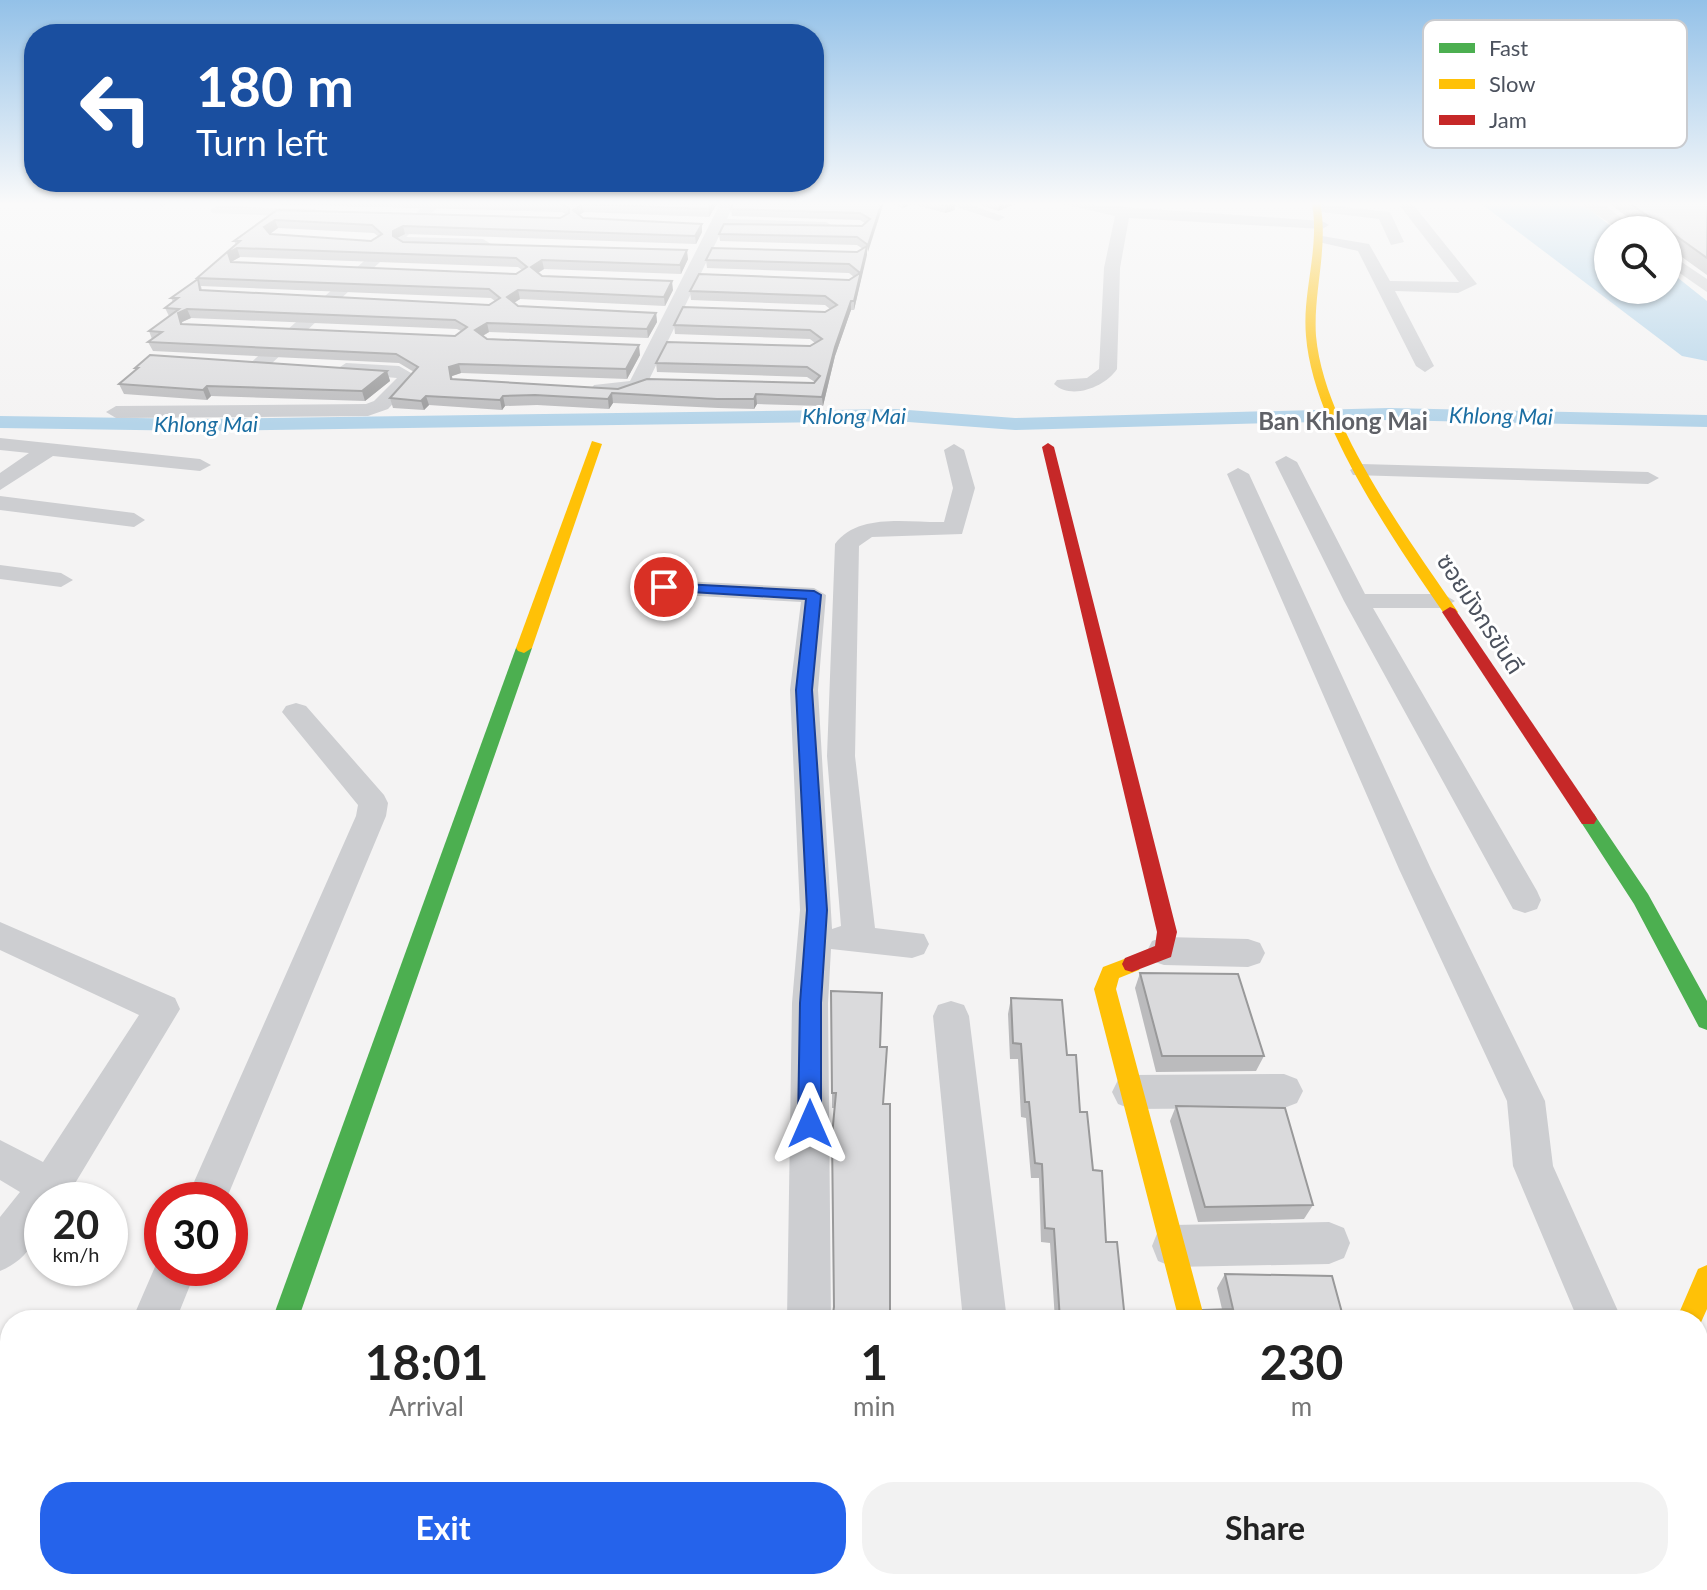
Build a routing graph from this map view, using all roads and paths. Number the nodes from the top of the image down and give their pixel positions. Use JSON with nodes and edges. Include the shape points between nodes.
{"nodes":[{"id":1,"x":356,"y":276,"type":"edge"},
{"id":2,"x":691,"y":276,"type":"edge"},
{"id":3,"x":1112,"y":276,"type":"edge"},
{"id":4,"x":1316,"y":276,"type":"edge"},
{"id":5,"x":1379,"y":276,"type":"edge"},
{"id":6,"x":1463,"y":276,"type":"edge"},
{"id":7,"x":1384,"y":286,"type":"junction"},
{"id":8,"x":302,"y":296,"type":"edge"},
{"id":9,"x":333,"y":298,"type":"junction"},
{"id":10,"x":364,"y":299,"type":"edge"},
{"id":11,"x":266,"y":329,"type":"edge"},
{"id":12,"x":296,"y":330,"type":"junction"},
{"id":13,"x":325,"y":332,"type":"edge"},
{"id":14,"x":228,"y":363,"type":"edge"},
{"id":15,"x":260,"y":364,"type":"junction"},
{"id":16,"x":291,"y":366,"type":"edge"},
{"id":17,"x":1425,"y":366,"type":"dead end"},
{"id":18,"x":322,"y":368,"type":"edge"},
{"id":19,"x":1064,"y":384,"type":"dead end"},
{"id":20,"x":588,"y":389,"type":"edge"},
{"id":21,"x":209,"y":411,"type":"junction"},
{"id":22,"x":116,"y":412,"type":"dead end"},
{"id":23,"x":0,"y":444,"type":"edge"},
{"id":24,"x":596,"y":444,"type":"dead end"},
{"id":25,"x":1048,"y":447,"type":"dead end"},
{"id":26,"x":48,"y":450,"type":"junction"},
{"id":27,"x":954,"y":450,"type":"dead end"},
{"id":28,"x":1286,"y":462,"type":"dead end"},
{"id":29,"x":200,"y":465,"type":"dead end"},
{"id":30,"x":1361,"y":470,"type":"junction"},
{"id":31,"x":1238,"y":474,"type":"dead end"},
{"id":32,"x":1648,"y":478,"type":"dead end"},
{"id":33,"x":0,"y":483,"type":"edge"},
{"id":34,"x":0,"y":503,"type":"edge"},
{"id":35,"x":134,"y":520,"type":"dead end"},
{"id":36,"x":0,"y":572,"type":"edge"},
{"id":37,"x":61,"y":580,"type":"dead end"},
{"id":38,"x":664,"y":587,"type":"dead end"},
{"id":39,"x":1356,"y":601,"type":"junction"},
{"id":40,"x":1443,"y":601,"type":"junction"},
{"id":41,"x":296,"y":712,"type":"dead end"},
{"id":42,"x":1525,"y":900,"type":"dead end"},
{"id":43,"x":0,"y":935,"type":"edge"},
{"id":44,"x":815,"y":938,"type":"junction"},
{"id":45,"x":859,"y":940,"type":"junction"},
{"id":46,"x":912,"y":944,"type":"dead end"},
{"id":47,"x":1164,"y":951,"type":"junction"},
{"id":48,"x":1248,"y":953,"type":"dead end"},
{"id":49,"x":951,"y":1016,"type":"dead end"},
{"id":50,"x":1707,"y":1021,"type":"edge"},
{"id":51,"x":1284,"y":1091,"type":"dead end"},
{"id":52,"x":1131,"y":1092,"type":"junction"},
{"id":53,"x":0,"y":1159,"type":"edge"},
{"id":54,"x":41,"y":1182,"type":"edge"},
{"id":55,"x":53,"y":1182,"type":"edge"},
{"id":56,"x":214,"y":1182,"type":"edge"},
{"id":57,"x":24,"y":1220,"type":"edge"},
{"id":58,"x":1329,"y":1243,"type":"dead end"},
{"id":59,"x":1173,"y":1246,"type":"junction"},
{"id":60,"x":0,"y":1250,"type":"edge"},
{"id":61,"x":1707,"y":1278,"type":"edge"},
{"id":62,"x":168,"y":1286,"type":"edge"},
{"id":63,"x":158,"y":1310,"type":"edge"},
{"id":64,"x":289,"y":1310,"type":"edge"},
{"id":65,"x":809,"y":1310,"type":"edge"},
{"id":66,"x":984,"y":1310,"type":"edge"},
{"id":67,"x":1189,"y":1310,"type":"edge"},
{"id":68,"x":1596,"y":1310,"type":"edge"},
{"id":69,"x":1693,"y":1310,"type":"edge"}],
"edges":[{"from":1,"to":9,"type":"street"},
{"from":2,"to":20,"type":"street","via":[[658,344],[648,381],[631,389]]},
{"from":3,"to":19,"type":"street","via":[[1108,369],[1094,383]]},
{"from":4,"to":30,"type":"street","name":"ซอยมังกรขันดี","via":[[1311,334],[1334,415]]},
{"from":5,"to":7,"type":"street"},
{"from":6,"to":7,"type":"street","via":[[1469,284],[1458,288]]},
{"from":7,"to":17,"type":"street"},
{"from":8,"to":9,"type":"street"},
{"from":9,"to":10,"type":"street"},
{"from":9,"to":12,"type":"street"},
{"from":11,"to":12,"type":"street"},
{"from":12,"to":13,"type":"street"},
{"from":12,"to":15,"type":"street"},
{"from":14,"to":15,"type":"street"},
{"from":15,"to":16,"type":"street"},
{"from":15,"to":21,"type":"street"},
{"from":18,"to":21,"type":"street","via":[[409,377],[381,405],[368,410]]},
{"from":21,"to":22,"type":"street"},
{"from":23,"to":26,"type":"street"},
{"from":24,"to":64,"type":"street"},
{"from":25,"to":47,"type":"street","via":[[1167,932]]},
{"from":26,"to":29,"type":"street"},
{"from":26,"to":33,"type":"street"},
{"from":27,"to":45,"type":"street","via":[[964,488],[954,529],[869,530],[847,544],[841,756]]},
{"from":28,"to":39,"type":"street"},
{"from":30,"to":32,"type":"street"},
{"from":30,"to":40,"type":"street","name":"ซอยมังกรขันดี"},
{"from":31,"to":68,"type":"street","via":[[1415,869],[1526,1101],[1533,1166]]},
{"from":34,"to":35,"type":"street"},
{"from":36,"to":37,"type":"street"},
{"from":38,"to":44,"type":"street","via":[[814,595],[804,690]]},
{"from":39,"to":40,"type":"street"},
{"from":39,"to":42,"type":"street"},
{"from":40,"to":50,"type":"street","name":"ซอยมังกรขันดี","via":[[1641,899]]},
{"from":41,"to":56,"type":"street","via":[[373,803],[371,816]]},
{"from":43,"to":55,"type":"street","via":[[162,1009]]},
{"from":44,"to":45,"type":"street"},
{"from":44,"to":65,"type":"street"},
{"from":45,"to":46,"type":"street"},
{"from":47,"to":48,"type":"street"},
{"from":47,"to":52,"type":"street","via":[[1110,973],[1105,989]]},
{"from":49,"to":66,"type":"street"},
{"from":51,"to":52,"type":"street"},
{"from":52,"to":59,"type":"street"},
{"from":53,"to":54,"type":"street"},
{"from":57,"to":60,"type":"street"},
{"from":58,"to":59,"type":"street"},
{"from":59,"to":67,"type":"street"},
{"from":61,"to":69,"type":"street"},
{"from":62,"to":63,"type":"street"}]}
